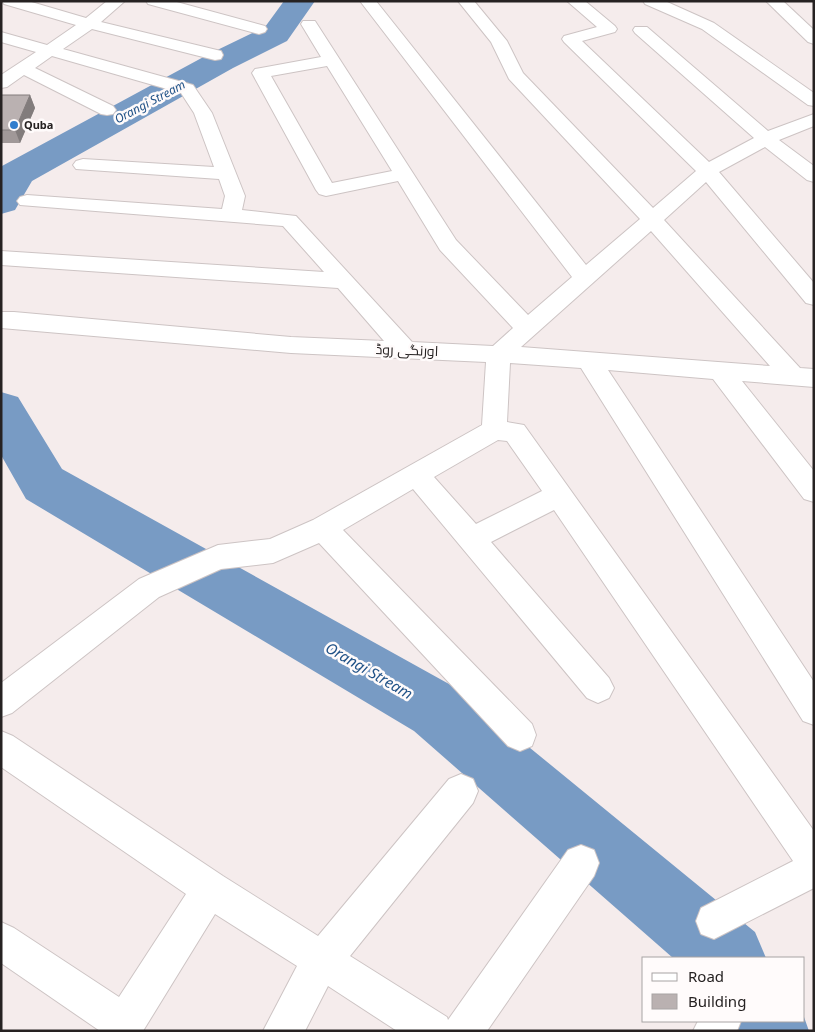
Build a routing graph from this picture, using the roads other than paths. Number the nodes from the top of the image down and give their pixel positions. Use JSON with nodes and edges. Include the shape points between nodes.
{"nodes":[{"id":1,"x":10,"y":1,"type":"edge"},
{"id":2,"x":117,"y":1,"type":"edge"},
{"id":3,"x":154,"y":1,"type":"edge"},
{"id":4,"x":368,"y":1,"type":"edge"},
{"id":5,"x":466,"y":1,"type":"edge"},
{"id":6,"x":575,"y":1,"type":"edge"},
{"id":7,"x":651,"y":1,"type":"edge"},
{"id":8,"x":774,"y":1,"type":"edge"},
{"id":9,"x":89,"y":24,"type":"junction"},
{"id":10,"x":309,"y":24,"type":"dead end"},
{"id":11,"x":259,"y":29,"type":"dead end"},
{"id":12,"x":641,"y":30,"type":"dead end"},
{"id":13,"x":1,"y":37,"type":"edge"},
{"id":14,"x":814,"y":39,"type":"edge"},
{"id":15,"x":48,"y":51,"type":"junction"},
{"id":16,"x":215,"y":55,"type":"dead end"},
{"id":17,"x":332,"y":60,"type":"junction"},
{"id":18,"x":23,"y":68,"type":"junction"},
{"id":19,"x":1,"y":84,"type":"edge"},
{"id":20,"x":814,"y":101,"type":"edge"},
{"id":21,"x":107,"y":110,"type":"dead end"},
{"id":22,"x":814,"y":119,"type":"edge"},
{"id":23,"x":766,"y":139,"type":"junction"},
{"id":24,"x":83,"y":165,"type":"dead end"},
{"id":25,"x":706,"y":171,"type":"junction"},
{"id":26,"x":226,"y":174,"type":"junction"},
{"id":27,"x":404,"y":174,"type":"junction"},
{"id":28,"x":814,"y":176,"type":"edge"},
{"id":29,"x":27,"y":201,"type":"dead end"},
{"id":30,"x":231,"y":215,"type":"junction"},
{"id":31,"x":651,"y":218,"type":"junction"},
{"id":32,"x":1,"y":258,"type":"edge"},
{"id":33,"x":584,"y":278,"type":"junction"},
{"id":34,"x":345,"y":281,"type":"junction"},
{"id":35,"x":814,"y":298,"type":"edge"},
{"id":36,"x":7,"y":320,"type":"edge"},
{"id":37,"x":527,"y":328,"type":"junction"},
{"id":38,"x":406,"y":350,"type":"junction"},
{"id":39,"x":498,"y":354,"type":"junction"},
{"id":40,"x":588,"y":359,"type":"junction"},
{"id":41,"x":720,"y":370,"type":"junction"},
{"id":42,"x":803,"y":377,"type":"edge"},
{"id":43,"x":494,"y":430,"type":"junction"},
{"id":44,"x":417,"y":475,"type":"junction"},
{"id":45,"x":814,"y":491,"type":"edge"},
{"id":46,"x":558,"y":495,"type":"junction"},
{"id":47,"x":323,"y":528,"type":"junction"},
{"id":48,"x":472,"y":539,"type":"junction"},
{"id":49,"x":598,"y":688,"type":"dead end"},
{"id":50,"x":1,"y":702,"type":"edge"},
{"id":51,"x":814,"y":710,"type":"edge"},
{"id":52,"x":520,"y":734,"type":"dead end"},
{"id":53,"x":1,"y":747,"type":"edge"},
{"id":54,"x":461,"y":792,"type":"dead end"},
{"id":55,"x":814,"y":861,"type":"edge"},
{"id":56,"x":581,"y":863,"type":"dead end"},
{"id":57,"x":814,"y":869,"type":"edge"},
{"id":58,"x":210,"y":889,"type":"junction"},
{"id":59,"x":714,"y":921,"type":"dead end"},
{"id":60,"x":1,"y":941,"type":"edge"},
{"id":61,"x":322,"y":960,"type":"junction"},
{"id":62,"x":122,"y":1028,"type":"edge"},
{"id":63,"x":283,"y":1031,"type":"edge"},
{"id":64,"x":433,"y":1031,"type":"edge"},
{"id":65,"x":463,"y":1031,"type":"edge"}],
"edges":[{"from":1,"to":9,"type":"street"},
{"from":2,"to":9,"type":"street"},
{"from":3,"to":11,"type":"street"},
{"from":4,"to":33,"type":"street"},
{"from":5,"to":31,"type":"street","via":[[499,41],[515,75]]},
{"from":6,"to":25,"type":"street","via":[[609,30],[570,38]]},
{"from":7,"to":20,"type":"street","via":[[708,26]]},
{"from":8,"to":14,"type":"street"},
{"from":9,"to":15,"type":"street"},
{"from":9,"to":16,"type":"street"},
{"from":10,"to":17,"type":"street"},
{"from":12,"to":23,"type":"street"},
{"from":13,"to":15,"type":"street"},
{"from":15,"to":18,"type":"street"},
{"from":15,"to":26,"type":"street","via":[[187,89],[203,113]]},
{"from":17,"to":27,"type":"street"},
{"from":17,"to":27,"type":"street","via":[[261,73],[326,190]]},
{"from":18,"to":19,"type":"street"},
{"from":18,"to":21,"type":"street"},
{"from":22,"to":23,"type":"street"},
{"from":23,"to":25,"type":"street"},
{"from":23,"to":28,"type":"street"},
{"from":24,"to":26,"type":"street"},
{"from":25,"to":31,"type":"street"},
{"from":25,"to":35,"type":"street"},
{"from":26,"to":30,"type":"street","via":[[235,196]]},
{"from":27,"to":37,"type":"street","via":[[448,245]]},
{"from":29,"to":30,"type":"street"},
{"from":30,"to":34,"type":"street","via":[[289,220]]},
{"from":31,"to":33,"type":"street"},
{"from":31,"to":42,"type":"street"},
{"from":32,"to":34,"type":"street"},
{"from":33,"to":37,"type":"street"},
{"from":34,"to":38,"type":"street"},
{"from":36,"to":38,"type":"street","name":"اورنگی روڈ","via":[[291,346]]},
{"from":37,"to":39,"type":"street"},
{"from":38,"to":39,"type":"street","name":"اورنگی روڈ"},
{"from":39,"to":40,"type":"street","name":"اورنگی روڈ"},
{"from":39,"to":43,"type":"street"},
{"from":40,"to":41,"type":"street","name":"اورنگی روڈ"},
{"from":40,"to":51,"type":"street"},
{"from":41,"to":42,"type":"street","name":"اورنگی روڈ"},
{"from":41,"to":45,"type":"street"},
{"from":43,"to":44,"type":"street"},
{"from":43,"to":46,"type":"street","via":[[515,432]]},
{"from":44,"to":47,"type":"street"},
{"from":44,"to":48,"type":"street"},
{"from":46,"to":48,"type":"street"},
{"from":46,"to":55,"type":"street"},
{"from":47,"to":50,"type":"street","via":[[273,551],[218,557],[149,588]]},
{"from":47,"to":52,"type":"street"},
{"from":48,"to":49,"type":"street"},
{"from":53,"to":58,"type":"street"},
{"from":54,"to":61,"type":"street"},
{"from":56,"to":65,"type":"street"},
{"from":57,"to":59,"type":"street"},
{"from":58,"to":61,"type":"street"},
{"from":58,"to":62,"type":"street"},
{"from":60,"to":62,"type":"street"},
{"from":61,"to":63,"type":"street"},
{"from":61,"to":64,"type":"street"}]}
